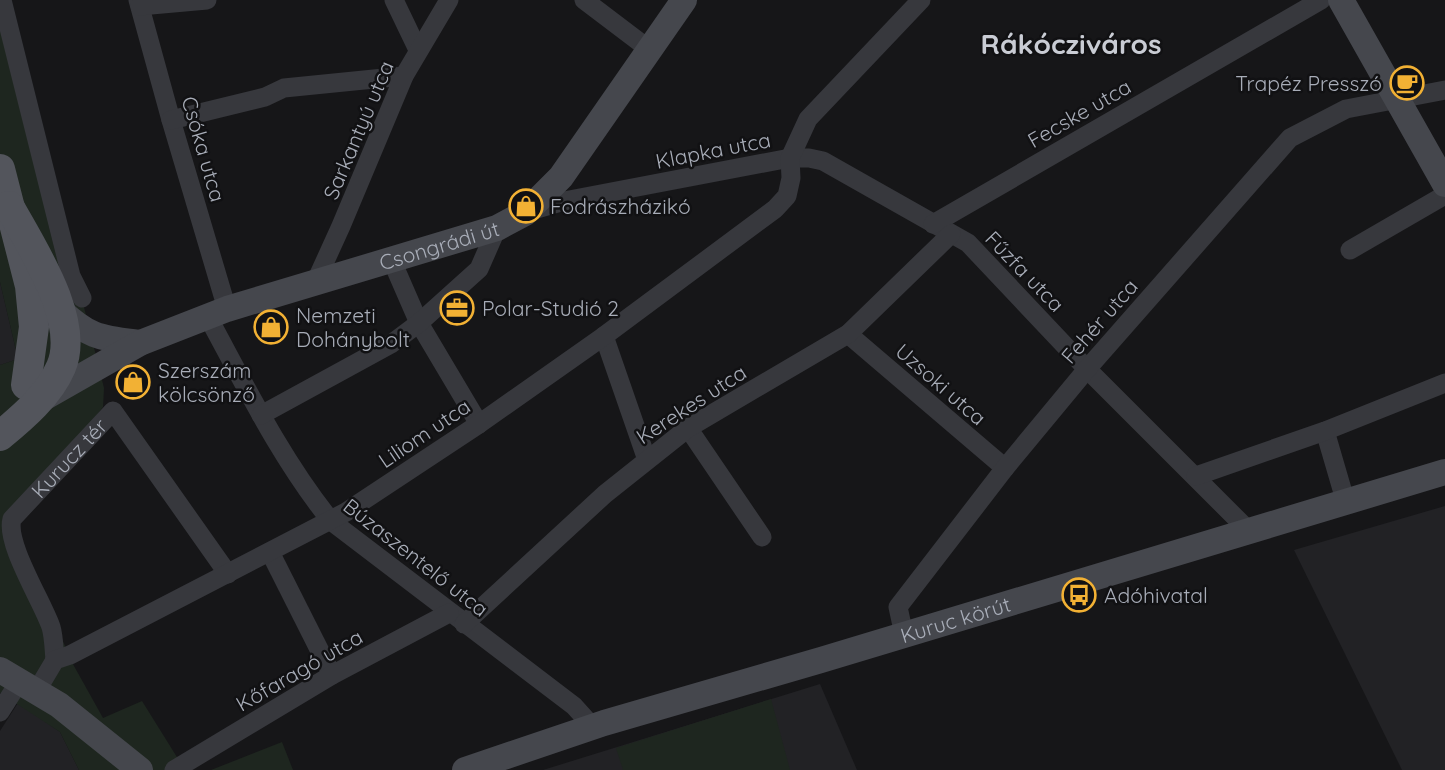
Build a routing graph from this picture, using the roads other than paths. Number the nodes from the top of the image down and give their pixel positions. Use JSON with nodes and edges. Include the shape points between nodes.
{"nodes":[{"id":1,"x":2,"y":0,"type":"edge"},
{"id":2,"x":207,"y":0,"type":"edge"},
{"id":3,"x":394,"y":0,"type":"edge"},
{"id":4,"x":449,"y":0,"type":"edge"},
{"id":5,"x":584,"y":0,"type":"edge"},
{"id":6,"x":684,"y":0,"type":"edge"},
{"id":7,"x":921,"y":0,"type":"edge"},
{"id":8,"x":1321,"y":0,"type":"edge"},
{"id":9,"x":1341,"y":0,"type":"edge"},
{"id":10,"x":139,"y":3,"type":"edge"},
{"id":11,"x":418,"y":50,"type":"junction"},
{"id":12,"x":650,"y":50,"type":"junction"},
{"id":13,"x":404,"y":76,"type":"junction"},
{"id":14,"x":1445,"y":90,"type":"edge"},
{"id":15,"x":1395,"y":99,"type":"junction"},
{"id":16,"x":170,"y":120,"type":"junction"},
{"id":17,"x":790,"y":158,"type":"junction"},
{"id":18,"x":0,"y":169,"type":"edge"},
{"id":19,"x":561,"y":177,"type":"junction"},
{"id":20,"x":1445,"y":184,"type":"edge"},
{"id":21,"x":596,"y":195,"type":"junction"},
{"id":22,"x":1445,"y":195,"type":"edge"},
{"id":23,"x":9,"y":206,"type":"junction"},
{"id":24,"x":525,"y":213,"type":"junction"},
{"id":25,"x":933,"y":224,"type":"junction"},
{"id":26,"x":497,"y":228,"type":"junction"},
{"id":27,"x":951,"y":234,"type":"junction"},
{"id":28,"x":1350,"y":250,"type":"dead end"},
{"id":29,"x":392,"y":261,"type":"junction"},
{"id":30,"x":316,"y":281,"type":"junction"},
{"id":31,"x":30,"y":286,"type":"junction"},
{"id":32,"x":71,"y":304,"type":"junction"},
{"id":33,"x":218,"y":313,"type":"junction"},
{"id":34,"x":419,"y":323,"type":"junction"},
{"id":35,"x":848,"y":334,"type":"junction"},
{"id":36,"x":604,"y":336,"type":"junction"},
{"id":37,"x":140,"y":344,"type":"junction"},
{"id":38,"x":65,"y":351,"type":"junction"},
{"id":39,"x":1087,"y":369,"type":"junction"},
{"id":40,"x":1445,"y":383,"type":"edge"},
{"id":41,"x":33,"y":392,"type":"junction"},
{"id":42,"x":0,"y":413,"type":"edge"},
{"id":43,"x":261,"y":415,"type":"junction"},
{"id":44,"x":479,"y":424,"type":"junction"},
{"id":45,"x":688,"y":428,"type":"junction"},
{"id":46,"x":1325,"y":431,"type":"junction"},
{"id":47,"x":0,"y":436,"type":"edge"},
{"id":48,"x":647,"y":460,"type":"junction"},
{"id":49,"x":1004,"y":468,"type":"junction"},
{"id":50,"x":1445,"y":472,"type":"edge"},
{"id":51,"x":1196,"y":476,"type":"junction"},
{"id":52,"x":1346,"y":503,"type":"junction"},
{"id":53,"x":331,"y":521,"type":"junction"},
{"id":54,"x":1250,"y":532,"type":"junction"},
{"id":55,"x":762,"y":537,"type":"dead end"},
{"id":56,"x":270,"y":552,"type":"junction"},
{"id":57,"x":228,"y":574,"type":"junction"},
{"id":58,"x":456,"y":618,"type":"junction"},
{"id":59,"x":904,"y":635,"type":"junction"},
{"id":60,"x":55,"y":660,"type":"junction"},
{"id":61,"x":332,"y":675,"type":"junction"},
{"id":62,"x":18,"y":682,"type":"edge"},
{"id":63,"x":0,"y":712,"type":"edge"},
{"id":64,"x":592,"y":726,"type":"junction"},
{"id":65,"x":140,"y":770,"type":"edge"},
{"id":66,"x":174,"y":770,"type":"edge"},
{"id":67,"x":465,"y":770,"type":"edge"}],
"edges":[{"from":1,"to":32,"type":"street","via":[[71,276]]},
{"from":2,"to":10,"type":"street"},
{"from":3,"to":11,"type":"street"},
{"from":4,"to":11,"type":"street","name":"Sarkantyú utca"},
{"from":5,"to":12,"type":"street"},
{"from":6,"to":12,"type":"street","name":"Csongrádi út"},
{"from":7,"to":17,"type":"street","name":"Klapka utca","via":[[808,119]]},
{"from":8,"to":25,"type":"street","name":"Fecske utca"},
{"from":9,"to":15,"type":"street"},
{"from":10,"to":16,"type":"street","name":"Csóka utca"},
{"from":11,"to":13,"type":"street","name":"Sarkantyú utca"},
{"from":12,"to":19,"type":"street","name":"Csongrádi út"},
{"from":13,"to":16,"type":"street","via":[[284,88],[265,97]]},
{"from":13,"to":30,"type":"street","name":"Sarkantyú utca"},
{"from":14,"to":15,"type":"street","name":"Fehér utca"},
{"from":15,"to":20,"type":"street"},
{"from":15,"to":39,"type":"street","name":"Fehér utca","via":[[1346,109],[1290,138]]},
{"from":16,"to":33,"type":"street","name":"Csóka utca"},
{"from":17,"to":21,"type":"street","name":"Klapka utca"},
{"from":17,"to":25,"type":"street","name":"Fűzfa utca","via":[[823,162]]},
{"from":17,"to":36,"type":"street","name":"Liliom utca","via":[[792,178],[787,196],[775,209]]},
{"from":18,"to":23,"type":"main road"},
{"from":19,"to":21,"type":"street"},
{"from":19,"to":24,"type":"street","name":"Csongrádi út"},
{"from":21,"to":24,"type":"street","name":"Klapka utca"},
{"from":22,"to":28,"type":"street"},
{"from":23,"to":31,"type":"main road"},
{"from":23,"to":32,"type":"main road","via":[[37,257]]},
{"from":24,"to":26,"type":"street","name":"Csongrádi út"},
{"from":25,"to":27,"type":"street","name":"Fűzfa utca"},
{"from":26,"to":29,"type":"street","name":"Csongrádi út"},
{"from":26,"to":34,"type":"street","via":[[479,269]]},
{"from":27,"to":35,"type":"street","name":"Kerekes utca"},
{"from":27,"to":39,"type":"street","name":"Fűzfa utca","via":[[968,243]]},
{"from":29,"to":30,"type":"street","name":"Csongrádi út"},
{"from":29,"to":34,"type":"street"},
{"from":30,"to":33,"type":"street","name":"Csongrádi út"},
{"from":31,"to":38,"type":"main road"},
{"from":31,"to":41,"type":"main road"},
{"from":32,"to":37,"type":"street","via":[[88,333]]},
{"from":32,"to":38,"type":"main road"},
{"from":33,"to":37,"type":"street","name":"Csongrádi út"},
{"from":33,"to":43,"type":"street","name":"Búzaszentelő utca"},
{"from":34,"to":43,"type":"street","via":[[391,344]]},
{"from":34,"to":44,"type":"street"},
{"from":35,"to":45,"type":"street","name":"Kerekes utca"},
{"from":35,"to":49,"type":"street","name":"Uzsoki utca"},
{"from":36,"to":44,"type":"street","name":"Liliom utca"},
{"from":36,"to":48,"type":"street"},
{"from":37,"to":38,"type":"street","name":"Csongrádi út","via":[[93,352]]},
{"from":37,"to":41,"type":"street","name":"Csongrádi út"},
{"from":38,"to":41,"type":"main road","via":[[56,378]]},
{"from":39,"to":49,"type":"street","name":"Fehér utca"},
{"from":39,"to":51,"type":"street","name":"Fűzfa utca"},
{"from":40,"to":46,"type":"street"},
{"from":41,"to":42,"type":"main road"},
{"from":41,"to":47,"type":"main road"},
{"from":43,"to":53,"type":"street","name":"Búzaszentelő utca","via":[[304,487]]},
{"from":44,"to":53,"type":"street","name":"Liliom utca"},
{"from":45,"to":48,"type":"street","name":"Kerekes utca"},
{"from":45,"to":55,"type":"street"},
{"from":46,"to":51,"type":"street"},
{"from":46,"to":52,"type":"street"},
{"from":48,"to":58,"type":"street","name":"Kerekes utca"},
{"from":49,"to":59,"type":"street","name":"Fehér utca","via":[[898,607]]},
{"from":50,"to":52,"type":"street","name":"Kuruc körút"},
{"from":51,"to":54,"type":"street","name":"Fűzfa utca"},
{"from":52,"to":54,"type":"street","name":"Kuruc körút"},
{"from":53,"to":56,"type":"street","name":"Liliom utca"},
{"from":53,"to":58,"type":"street","name":"Búzaszentelő utca"},
{"from":54,"to":59,"type":"street","name":"Kuruc körút"},
{"from":56,"to":57,"type":"street","name":"Liliom utca"},
{"from":56,"to":61,"type":"street"},
{"from":57,"to":60,"type":"street","name":"Liliom utca"},
{"from":57,"to":60,"type":"street","name":"Kurucz tér","via":[[113,411],[12,519],[12,540],[52,629]]},
{"from":58,"to":61,"type":"street","name":"Kőfaragó utca"},
{"from":58,"to":64,"type":"street","name":"Búzaszentelő utca","via":[[575,706]]},
{"from":59,"to":64,"type":"street","name":"Kuruc körút"},
{"from":60,"to":62,"type":"street"},
{"from":61,"to":66,"type":"street","name":"Kőfaragó utca"},
{"from":62,"to":63,"type":"street"},
{"from":62,"to":65,"type":"street","via":[[59,705]]},
{"from":64,"to":67,"type":"street","name":"Kuruc körút"}]}
